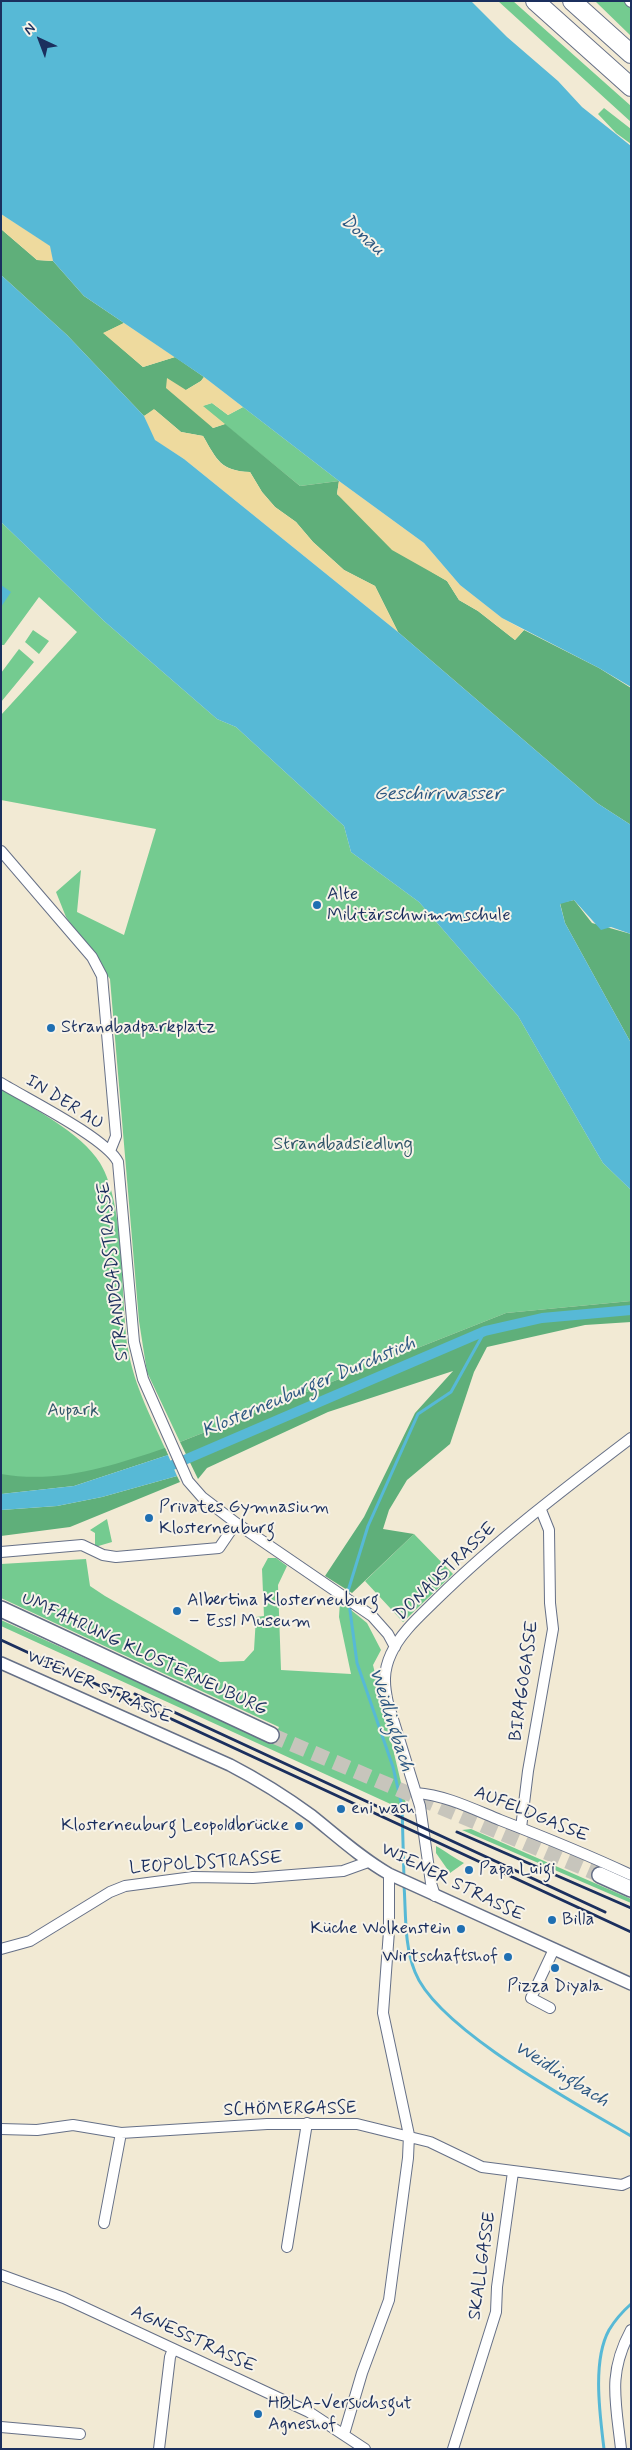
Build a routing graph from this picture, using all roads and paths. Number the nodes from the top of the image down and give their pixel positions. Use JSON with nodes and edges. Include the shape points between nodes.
{"nodes":[{"id":1,"x":535,"y":1,"type":"edge"},
{"id":2,"x":572,"y":1,"type":"edge"},
{"id":3,"x":631,"y":54,"type":"edge"},
{"id":4,"x":631,"y":87,"type":"edge"},
{"id":5,"x":1,"y":851,"type":"edge"},
{"id":6,"x":1,"y":1083,"type":"edge"},
{"id":7,"x":110,"y":1151,"type":"junction"},
{"id":8,"x":631,"y":1438,"type":"edge"},
{"id":9,"x":543,"y":1513,"type":"junction"},
{"id":10,"x":236,"y":1523,"type":"junction"},
{"id":11,"x":1,"y":1552,"type":"edge"},
{"id":12,"x":1,"y":1609,"type":"edge"},
{"id":13,"x":395,"y":1647,"type":"junction"},
{"id":14,"x":1,"y":1663,"type":"edge"},
{"id":15,"x":270,"y":1734,"type":"tunnel mouth"},
{"id":16,"x":416,"y":1793,"type":"junction"},
{"id":17,"x":521,"y":1828,"type":"junction"},
{"id":18,"x":368,"y":1862,"type":"junction"},
{"id":19,"x":600,"y":1875,"type":"tunnel mouth"},
{"id":20,"x":631,"y":1875,"type":"edge"},
{"id":21,"x":392,"y":1876,"type":"junction"},
{"id":22,"x":631,"y":1889,"type":"edge"},
{"id":23,"x":435,"y":1896,"type":"junction"},
{"id":24,"x":1,"y":1949,"type":"edge"},
{"id":25,"x":554,"y":1949,"type":"junction"},
{"id":26,"x":631,"y":1984,"type":"edge"},
{"id":27,"x":550,"y":2008,"type":"dead end"},
{"id":28,"x":307,"y":2123,"type":"junction"},
{"id":29,"x":1,"y":2129,"type":"edge"},
{"id":30,"x":121,"y":2133,"type":"junction"},
{"id":31,"x":409,"y":2135,"type":"junction"},
{"id":32,"x":513,"y":2172,"type":"junction"},
{"id":33,"x":631,"y":2181,"type":"edge"},
{"id":34,"x":104,"y":2222,"type":"dead end"},
{"id":35,"x":288,"y":2247,"type":"dead end"},
{"id":36,"x":1,"y":2275,"type":"edge"},
{"id":37,"x":631,"y":2330,"type":"edge"},
{"id":38,"x":173,"y":2348,"type":"junction"},
{"id":39,"x":1,"y":2427,"type":"edge"},
{"id":40,"x":80,"y":2434,"type":"dead end"},
{"id":41,"x":344,"y":2434,"type":"junction"},
{"id":42,"x":159,"y":2449,"type":"edge"},
{"id":43,"x":365,"y":2449,"type":"edge"},
{"id":44,"x":453,"y":2449,"type":"edge"},
{"id":45,"x":621,"y":2449,"type":"edge"}],
"edges":[{"from":1,"to":4,"type":"highway"},
{"from":2,"to":3,"type":"highway"},
{"from":5,"to":7,"type":"street","via":[[92,957],[102,976],[116,1136]]},
{"from":6,"to":7,"type":"street","name":"IN DER AU"},
{"from":7,"to":10,"type":"street","name":"STRANDBADSTRASSE","via":[[120,1167],[134,1342],[143,1379],[188,1482]]},
{"from":8,"to":9,"type":"street","name":"DONAUSTRASSE","via":[[578,1479]]},
{"from":9,"to":13,"type":"street","name":"DONAUSTRASSE","via":[[503,1538],[467,1570]]},
{"from":9,"to":17,"type":"street","name":"BIRAGOGASSE","via":[[549,1530],[552,1629]]},
{"from":10,"to":11,"type":"street","via":[[219,1548],[116,1557],[82,1545]]},
{"from":10,"to":13,"type":"street","name":"STRANDBADSTRASSE","via":[[365,1611],[381,1625]]},
{"from":12,"to":15,"type":"main road","name":"UMFAHRUNG KLOSTERNEUBURG"},
{"from":13,"to":16,"type":"street","name":"DONAUSTRASSE","via":[[385,1672],[384,1686]]},
{"from":14,"to":18,"type":"street","name":"WIENER STRASSE","via":[[259,1780],[310,1815]]},
{"from":16,"to":17,"type":"street","name":"AUFELDGASSE","via":[[461,1804]]},
{"from":16,"to":23,"type":"street","name":"DONAUSTRASSE"},
{"from":17,"to":20,"type":"street","name":"AUFELDGASSE"},
{"from":18,"to":21,"type":"street","name":"WIENER STRASSE"},
{"from":18,"to":24,"type":"street","name":"LEOPOLDSTRASSE","via":[[343,1871],[253,1878],[193,1877],[125,1886],[30,1941]]},
{"from":19,"to":22,"type":"main road"},
{"from":21,"to":23,"type":"street","name":"WIENER STRASSE"},
{"from":21,"to":31,"type":"street","via":[[383,2013]]},
{"from":23,"to":25,"type":"street","name":"WIENER STRASSE"},
{"from":25,"to":26,"type":"street","name":"WIENER STRASSE"},
{"from":25,"to":27,"type":"street","via":[[531,1998]]},
{"from":28,"to":30,"type":"street","name":"SCHÖMERGASSE"},
{"from":28,"to":31,"type":"street","name":"SCHÖMERGASSE","via":[[357,2124]]},
{"from":28,"to":35,"type":"street"},
{"from":29,"to":30,"type":"street","name":"SCHÖMERGASSE","via":[[37,2130],[72,2125]]},
{"from":30,"to":34,"type":"street"},
{"from":31,"to":32,"type":"street","name":"SCHÖMERGASSE","via":[[482,2167]]},
{"from":31,"to":41,"type":"street","via":[[389,2300],[362,2372]]},
{"from":32,"to":33,"type":"street","name":"SCHÖMERGASSE","via":[[622,2185]]},
{"from":32,"to":44,"type":"street","name":"SKALLGASSE","via":[[496,2312]]},
{"from":36,"to":38,"type":"street","name":"AGNESSTRASSE","via":[[64,2298]]},
{"from":37,"to":45,"type":"street","via":[[620,2352],[614,2381]]},
{"from":38,"to":41,"type":"street","name":"AGNESSTRASSE","via":[[309,2412]]},
{"from":38,"to":42,"type":"street"},
{"from":39,"to":40,"type":"street"},
{"from":41,"to":43,"type":"street","name":"AGNESSTRASSE"}]}
